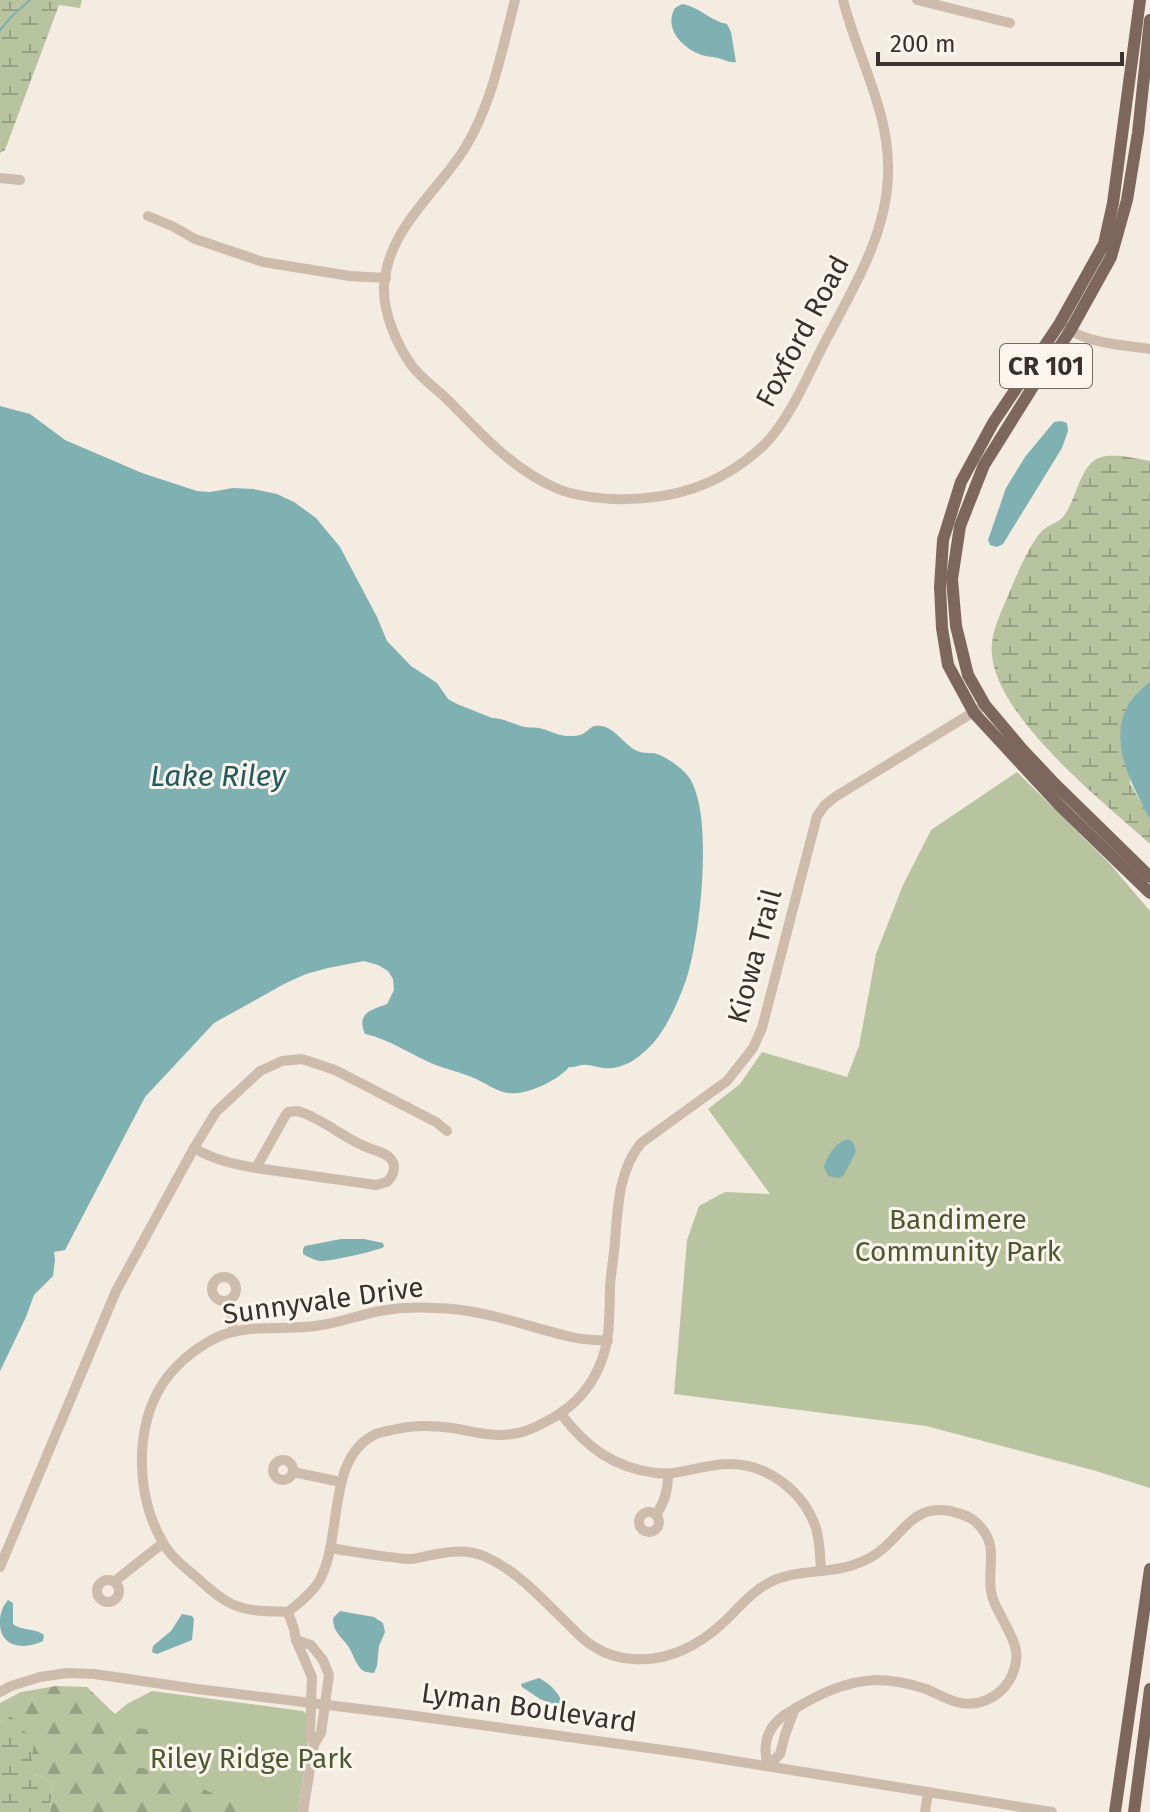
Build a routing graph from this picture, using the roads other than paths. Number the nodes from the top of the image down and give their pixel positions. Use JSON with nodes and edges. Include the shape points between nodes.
{"nodes":[{"id":1,"x":515,"y":0,"type":"edge"},
{"id":2,"x":843,"y":0,"type":"edge"},
{"id":3,"x":917,"y":0,"type":"edge"},
{"id":4,"x":1140,"y":0,"type":"edge"},
{"id":5,"x":1150,"y":20,"type":"edge"},
{"id":6,"x":1010,"y":23,"type":"dead end"},
{"id":7,"x":0,"y":178,"type":"edge"},
{"id":8,"x":20,"y":180,"type":"dead end"},
{"id":9,"x":148,"y":216,"type":"dead end"},
{"id":10,"x":386,"y":278,"type":"junction"},
{"id":11,"x":1065,"y":327,"type":"junction"},
{"id":12,"x":1150,"y":349,"type":"edge"},
{"id":13,"x":985,"y":705,"type":"junction"},
{"id":14,"x":974,"y":713,"type":"junction"},
{"id":15,"x":1150,"y":877,"type":"edge"},
{"id":16,"x":1150,"y":893,"type":"edge"},
{"id":17,"x":447,"y":1131,"type":"dead end"},
{"id":18,"x":194,"y":1148,"type":"junction"},
{"id":19,"x":256,"y":1168,"type":"junction"},
{"id":20,"x":227,"y":1301,"type":"dead end"},
{"id":21,"x":234,"y":1332,"type":"junction"},
{"id":22,"x":608,"y":1341,"type":"junction"},
{"id":23,"x":561,"y":1414,"type":"junction"},
{"id":24,"x":293,"y":1472,"type":"dead end"},
{"id":25,"x":668,"y":1474,"type":"junction"},
{"id":26,"x":341,"y":1482,"type":"junction"},
{"id":27,"x":656,"y":1515,"type":"dead end"},
{"id":28,"x":163,"y":1543,"type":"junction"},
{"id":29,"x":330,"y":1548,"type":"junction"},
{"id":30,"x":0,"y":1567,"type":"edge"},
{"id":31,"x":1150,"y":1569,"type":"edge"},
{"id":32,"x":821,"y":1570,"type":"junction"},
{"id":33,"x":115,"y":1581,"type":"dead end"},
{"id":34,"x":288,"y":1612,"type":"junction"},
{"id":35,"x":296,"y":1640,"type":"junction"},
{"id":36,"x":1150,"y":1689,"type":"edge"},
{"id":37,"x":0,"y":1692,"type":"edge"},
{"id":38,"x":312,"y":1703,"type":"junction"},
{"id":39,"x":326,"y":1704,"type":"junction"},
{"id":40,"x":314,"y":1744,"type":"junction"},
{"id":41,"x":768,"y":1766,"type":"junction"},
{"id":42,"x":928,"y":1792,"type":"junction"},
{"id":43,"x":303,"y":1812,"type":"edge"},
{"id":44,"x":925,"y":1812,"type":"edge"},
{"id":45,"x":1052,"y":1812,"type":"edge"},
{"id":46,"x":1115,"y":1812,"type":"edge"},
{"id":47,"x":1134,"y":1812,"type":"edge"}],
"edges":[{"from":1,"to":10,"type":"street","name":"Foxford Road","via":[[496,76],[476,124],[392,248]]},
{"from":2,"to":10,"type":"street","name":"Foxford Road","via":[[886,132],[884,209],[873,245],[785,419],[735,468],[685,492],[646,499],[588,498],[556,489],[489,441],[412,367],[389,323]]},
{"from":3,"to":6,"type":"street"},
{"from":4,"to":11,"type":"main road","number":"CR 101","via":[[1114,202],[1104,244]]},
{"from":5,"to":11,"type":"main road","number":"CR 101","via":[[1127,200],[1111,257]]},
{"from":7,"to":8,"type":"street"},
{"from":9,"to":10,"type":"street","via":[[263,262]]},
{"from":11,"to":12,"type":"street","via":[[1105,343]]},
{"from":11,"to":13,"type":"main road","number":"CR 101","via":[[984,465],[960,526],[952,579],[956,626],[968,675]]},
{"from":11,"to":14,"type":"main road","number":"CR 101","via":[[997,417],[966,471],[943,540],[940,587],[948,665]]},
{"from":13,"to":14,"type":"street","name":"Kiowa Trail"},
{"from":13,"to":15,"type":"main road","number":"CR 101","via":[[1055,784]]},
{"from":14,"to":16,"type":"main road","number":"CR 101"},
{"from":14,"to":22,"type":"street","name":"Kiowa Trail","via":[[825,805],[814,826],[753,1048],[727,1081],[630,1155],[618,1204]]},
{"from":17,"to":18,"type":"street","via":[[335,1070],[302,1059],[260,1071],[216,1112]]},
{"from":18,"to":19,"type":"street","via":[[220,1161]]},
{"from":18,"to":30,"type":"street","via":[[116,1291]]},
{"from":19,"to":19,"type":"street","via":[[376,1185],[387,1182],[394,1163],[388,1155],[298,1111],[285,1116]]},
{"from":20,"to":21,"type":"street"},
{"from":21,"to":22,"type":"street","name":"Sunnyvale Drive","via":[[435,1308]]},
{"from":21,"to":28,"type":"street","name":"Sunnyvale Drive","via":[[208,1341],[180,1364],[163,1384],[147,1420],[143,1481]]},
{"from":22,"to":23,"type":"street","name":"Kiowa Trail","via":[[594,1378]]},
{"from":23,"to":25,"type":"street","via":[[602,1456],[638,1470]]},
{"from":23,"to":26,"type":"street","via":[[521,1433],[504,1435],[426,1426],[375,1434],[352,1451]]},
{"from":24,"to":26,"type":"street"},
{"from":25,"to":27,"type":"street","via":[[664,1503]]},
{"from":25,"to":32,"type":"street","via":[[730,1464],[769,1473],[803,1502],[816,1527]]},
{"from":26,"to":29,"type":"street"},
{"from":28,"to":33,"type":"street"},
{"from":28,"to":34,"type":"street","name":"Sunnyvale Drive","via":[[231,1604]]},
{"from":29,"to":32,"type":"street","via":[[413,1559],[473,1552],[537,1593],[590,1645],[635,1659],[679,1652],[703,1640],[766,1584]]},
{"from":29,"to":34,"type":"street","via":[[319,1581]]},
{"from":31,"to":46,"type":"main road"},
{"from":32,"to":41,"type":"street","via":[[841,1569],[880,1552],[912,1518],[924,1513],[941,1509],[974,1520],[988,1536],[991,1591],[1017,1651],[1011,1677],[1002,1691],[968,1705],[899,1681],[856,1681],[777,1718],[764,1752]]},
{"from":34,"to":35,"type":"street"},
{"from":35,"to":38,"type":"street","via":[[312,1677]]},
{"from":35,"to":39,"type":"street","via":[[311,1645],[323,1660],[329,1675]]},
{"from":36,"to":47,"type":"main road"},
{"from":37,"to":38,"type":"street","name":"Lyman Boulevard","via":[[67,1673]]},
{"from":38,"to":39,"type":"street","name":"Lyman Boulevard"},
{"from":38,"to":40,"type":"street"},
{"from":39,"to":40,"type":"street"},
{"from":39,"to":41,"type":"street","name":"Lyman Boulevard"},
{"from":40,"to":43,"type":"street"},
{"from":41,"to":42,"type":"street","name":"Lyman Boulevard"},
{"from":42,"to":44,"type":"street"},
{"from":42,"to":45,"type":"street","name":"Lyman Boulevard"}]}
